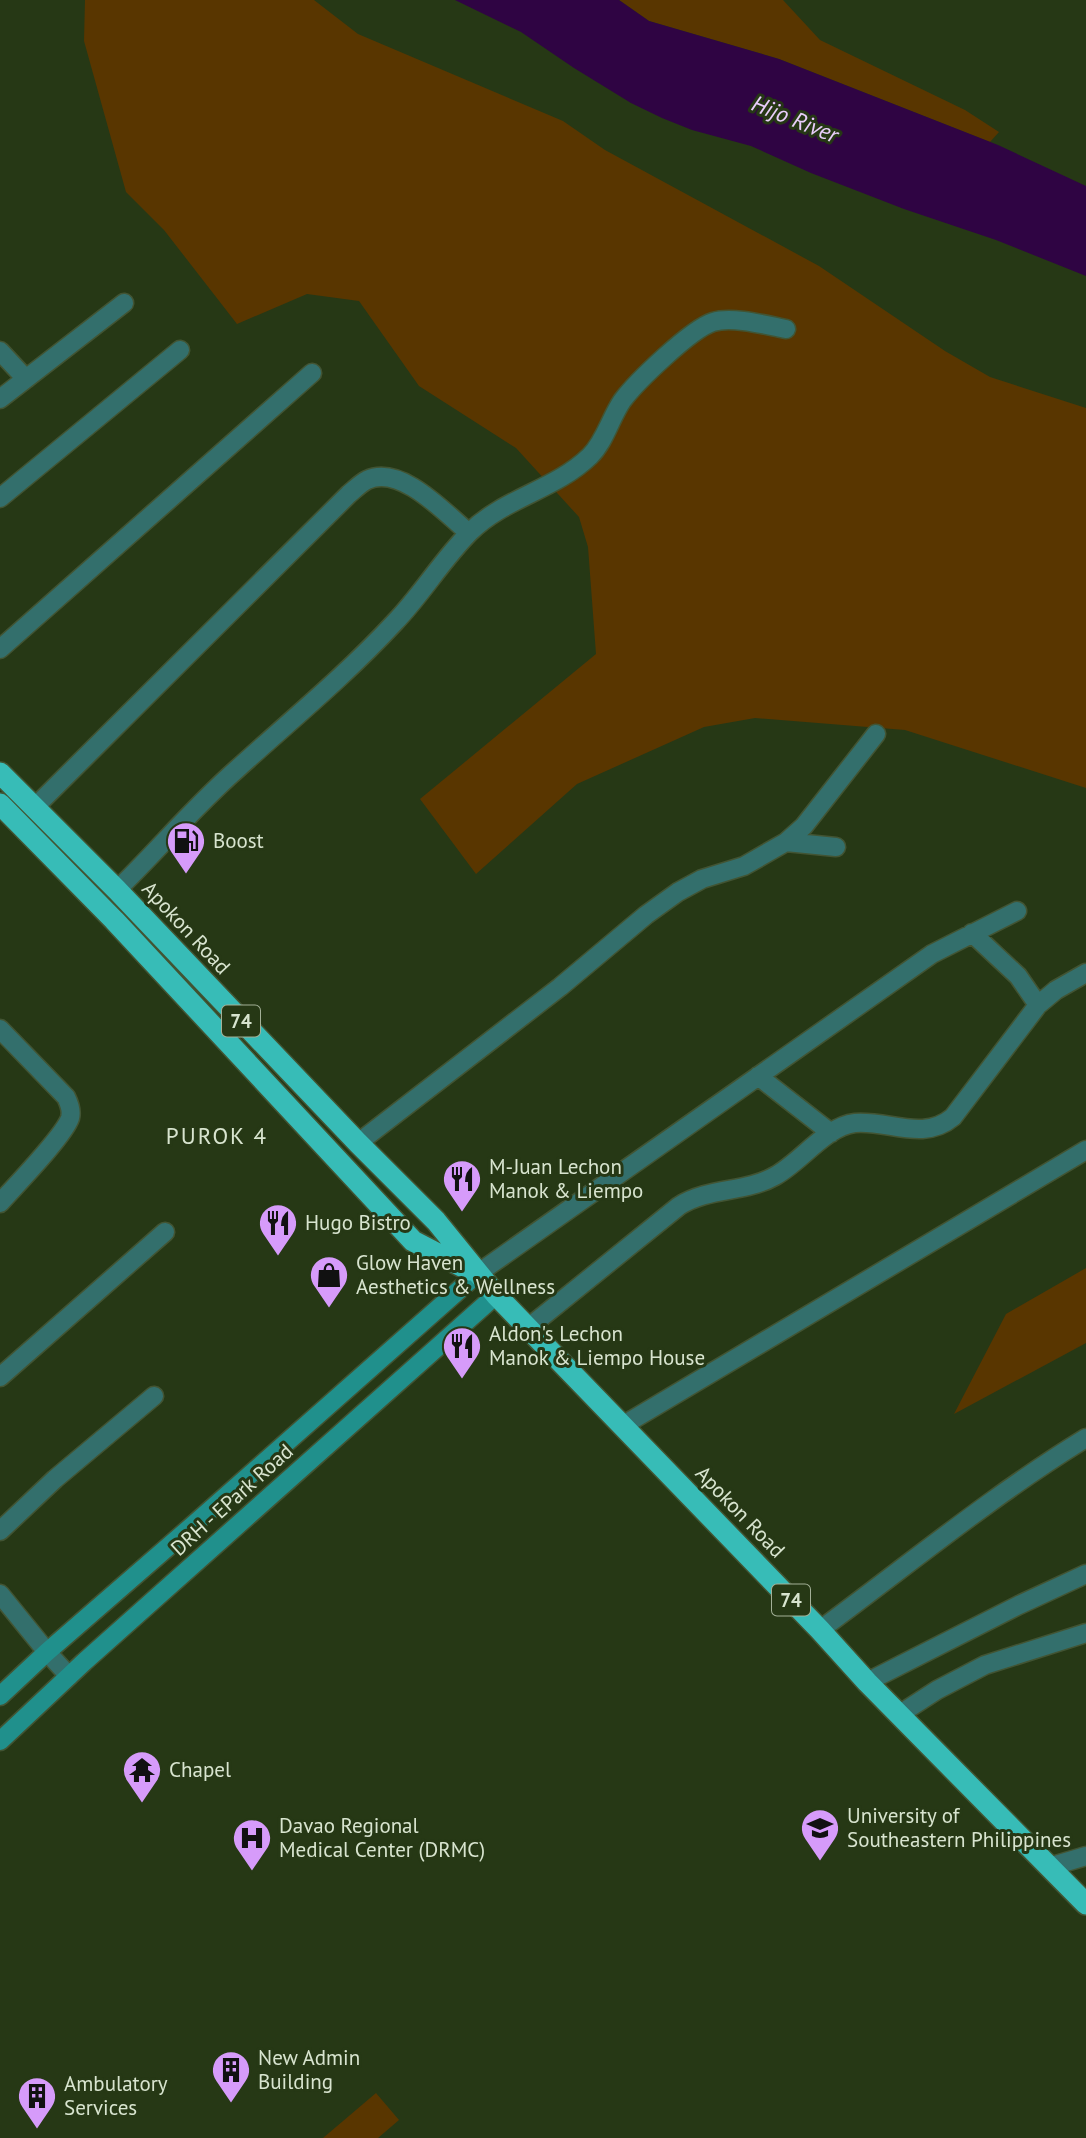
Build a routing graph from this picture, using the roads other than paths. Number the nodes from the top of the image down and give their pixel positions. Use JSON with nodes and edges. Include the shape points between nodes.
{"nodes":[{"id":1,"x":124,"y":303,"type":"dead end"},
{"id":2,"x":786,"y":329,"type":"dead end"},
{"id":3,"x":180,"y":350,"type":"dead end"},
{"id":4,"x":0,"y":351,"type":"edge"},
{"id":5,"x":312,"y":373,"type":"dead end"},
{"id":6,"x":26,"y":379,"type":"junction"},
{"id":7,"x":0,"y":399,"type":"edge"},
{"id":8,"x":0,"y":498,"type":"edge"},
{"id":9,"x":469,"y":533,"type":"junction"},
{"id":10,"x":0,"y":649,"type":"edge"},
{"id":11,"x":876,"y":734,"type":"dead end"},
{"id":12,"x":0,"y":773,"type":"edge"},
{"id":13,"x":0,"y":804,"type":"edge"},
{"id":14,"x":34,"y":808,"type":"junction"},
{"id":15,"x":786,"y":842,"type":"junction"},
{"id":16,"x":836,"y":847,"type":"dead end"},
{"id":17,"x":117,"y":890,"type":"junction"},
{"id":18,"x":1017,"y":911,"type":"dead end"},
{"id":19,"x":972,"y":933,"type":"junction"},
{"id":20,"x":1086,"y":973,"type":"edge"},
{"id":21,"x":1038,"y":1005,"type":"junction"},
{"id":22,"x":0,"y":1029,"type":"edge"},
{"id":23,"x":758,"y":1076,"type":"junction"},
{"id":24,"x":831,"y":1133,"type":"junction"},
{"id":25,"x":358,"y":1143,"type":"junction"},
{"id":26,"x":1086,"y":1150,"type":"edge"},
{"id":27,"x":0,"y":1203,"type":"edge"},
{"id":28,"x":164,"y":1232,"type":"dead end"},
{"id":29,"x":477,"y":1274,"type":"junction"},
{"id":30,"x":496,"y":1295,"type":"junction"},
{"id":31,"x":528,"y":1328,"type":"junction"},
{"id":32,"x":0,"y":1377,"type":"edge"},
{"id":33,"x":154,"y":1396,"type":"dead end"},
{"id":34,"x":622,"y":1426,"type":"junction"},
{"id":35,"x":1086,"y":1438,"type":"edge"},
{"id":36,"x":0,"y":1531,"type":"edge"},
{"id":37,"x":1086,"y":1574,"type":"edge"},
{"id":38,"x":0,"y":1594,"type":"edge"},
{"id":39,"x":820,"y":1630,"type":"junction"},
{"id":40,"x":1086,"y":1633,"type":"edge"},
{"id":41,"x":47,"y":1652,"type":"junction"},
{"id":42,"x":69,"y":1676,"type":"junction"},
{"id":43,"x":867,"y":1682,"type":"junction"},
{"id":44,"x":0,"y":1696,"type":"edge"},
{"id":45,"x":900,"y":1714,"type":"junction"},
{"id":46,"x":0,"y":1741,"type":"edge"},
{"id":47,"x":1086,"y":1856,"type":"edge"},
{"id":48,"x":1049,"y":1867,"type":"junction"},
{"id":49,"x":1086,"y":1904,"type":"edge"}],
"edges":[{"from":1,"to":6,"type":"street"},
{"from":2,"to":9,"type":"street","via":[[714,321],[695,331],[622,401],[591,454],[551,483],[486,517]]},
{"from":3,"to":8,"type":"street"},
{"from":4,"to":6,"type":"street"},
{"from":5,"to":10,"type":"street"},
{"from":6,"to":7,"type":"street"},
{"from":9,"to":14,"type":"street","via":[[413,486],[380,477],[366,481]]},
{"from":9,"to":17,"type":"street","via":[[388,629],[236,770]]},
{"from":11,"to":15,"type":"street","via":[[804,826]]},
{"from":12,"to":14,"type":"highway","name":"Apokon Road","number":"74"},
{"from":13,"to":29,"type":"highway","name":"Apokon Road","number":"74","via":[[413,1241]]},
{"from":14,"to":17,"type":"highway","name":"Apokon Road","number":"74"},
{"from":15,"to":16,"type":"street"},
{"from":15,"to":25,"type":"street","via":[[744,866],[702,879],[667,900]]},
{"from":17,"to":25,"type":"highway","name":"Apokon Road","number":"74"},
{"from":18,"to":19,"type":"street"},
{"from":19,"to":21,"type":"street","via":[[1018,976]]},
{"from":19,"to":23,"type":"street","via":[[932,954]]},
{"from":20,"to":21,"type":"street"},
{"from":21,"to":24,"type":"street","via":[[942,1126],[917,1130],[851,1123]]},
{"from":22,"to":27,"type":"street","via":[[66,1097],[71,1111],[60,1133]]},
{"from":23,"to":24,"type":"street"},
{"from":23,"to":29,"type":"street"},
{"from":24,"to":31,"type":"street","via":[[765,1181],[694,1197],[679,1206]]},
{"from":25,"to":29,"type":"highway","name":"Apokon Road","number":"74","via":[[436,1221]]},
{"from":26,"to":34,"type":"street"},
{"from":28,"to":32,"type":"street"},
{"from":29,"to":30,"type":"highway","name":"Apokon Road","number":"74"},
{"from":29,"to":41,"type":"main road","name":"DRH - EPark Road"},
{"from":30,"to":31,"type":"highway","name":"Apokon Road","number":"74"},
{"from":30,"to":42,"type":"main road","name":"DRH - EPark Road"},
{"from":31,"to":34,"type":"highway","name":"Apokon Road","number":"74"},
{"from":33,"to":36,"type":"street"},
{"from":34,"to":39,"type":"highway","name":"Apokon Road","number":"74"},
{"from":35,"to":39,"type":"street","via":[[1000,1495]]},
{"from":37,"to":43,"type":"street"},
{"from":38,"to":41,"type":"street"},
{"from":39,"to":43,"type":"highway","name":"Apokon Road","number":"74"},
{"from":40,"to":45,"type":"street","via":[[985,1665]]},
{"from":41,"to":42,"type":"street"},
{"from":41,"to":44,"type":"main road","name":"DRH - EPark Road"},
{"from":42,"to":46,"type":"main road","name":"DRH - EPark Road"},
{"from":43,"to":45,"type":"highway","name":"Apokon Road","number":"74"},
{"from":45,"to":48,"type":"highway","name":"Apokon Road","number":"74"},
{"from":47,"to":48,"type":"street"},
{"from":48,"to":49,"type":"highway","name":"Apokon Road","number":"74"}]}
